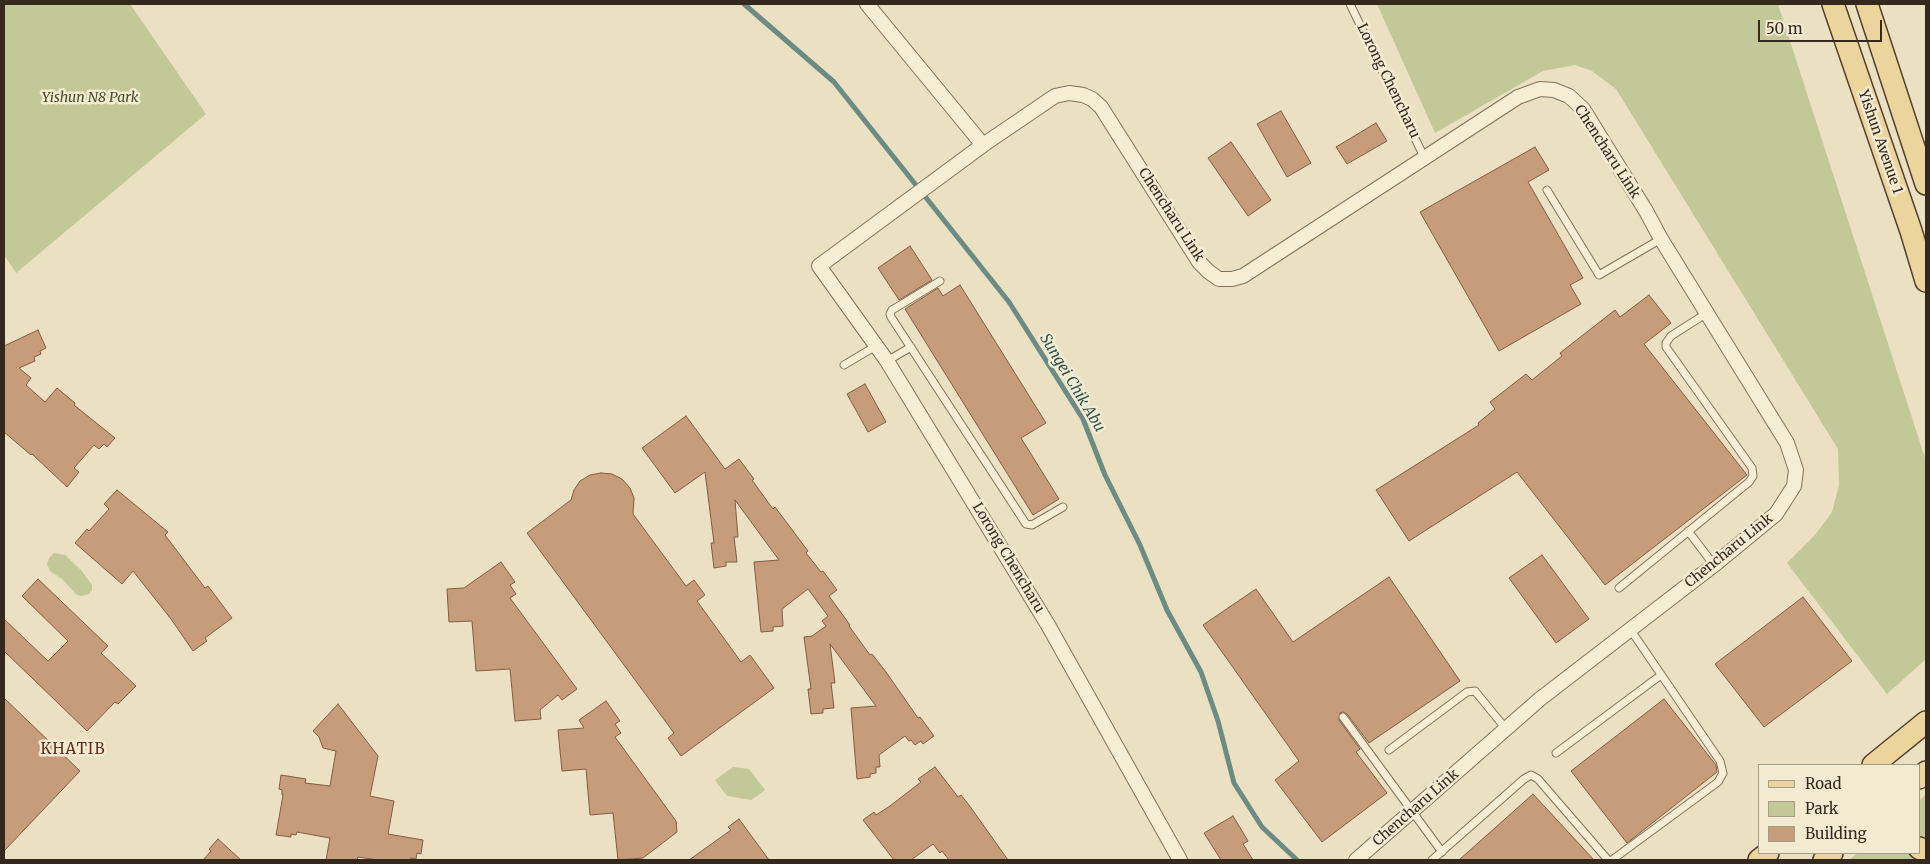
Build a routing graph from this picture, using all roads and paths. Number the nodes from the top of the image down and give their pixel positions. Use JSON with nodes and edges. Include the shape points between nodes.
{"nodes":[{"id":1,"x":868,"y":4,"type":"edge"},
{"id":2,"x":1350,"y":4,"type":"edge"},
{"id":3,"x":1833,"y":4,"type":"edge"},
{"id":4,"x":1867,"y":4,"type":"edge"},
{"id":5,"x":983,"y":145,"type":"junction"},
{"id":6,"x":1425,"y":159,"type":"junction"},
{"id":7,"x":1926,"y":184,"type":"edge"},
{"id":8,"x":1548,"y":190,"type":"dead end"},
{"id":9,"x":1661,"y":239,"type":"junction"},
{"id":10,"x":819,"y":266,"type":"joint"},
{"id":11,"x":940,"y":281,"type":"dead end"},
{"id":12,"x":1926,"y":281,"type":"edge"},
{"id":13,"x":1708,"y":313,"type":"junction"},
{"id":14,"x":876,"y":346,"type":"junction"},
{"id":15,"x":911,"y":347,"type":"junction"},
{"id":16,"x":887,"y":361,"type":"junction"},
{"id":17,"x":844,"y":365,"type":"dead end"},
{"id":18,"x":1063,"y":507,"type":"dead end"},
{"id":19,"x":1688,"y":531,"type":"junction"},
{"id":20,"x":1714,"y":565,"type":"junction"},
{"id":21,"x":1619,"y":588,"type":"dead end"},
{"id":22,"x":1630,"y":629,"type":"junction"},
{"id":23,"x":1661,"y":675,"type":"junction"},
{"id":24,"x":1343,"y":717,"type":"dead end"},
{"id":25,"x":1926,"y":722,"type":"edge"},
{"id":26,"x":1506,"y":729,"type":"junction"},
{"id":27,"x":1389,"y":750,"type":"dead end"},
{"id":28,"x":1556,"y":754,"type":"dead end"},
{"id":29,"x":1874,"y":764,"type":"edge"},
{"id":30,"x":1412,"y":812,"type":"junction"},
{"id":31,"x":1442,"y":852,"type":"junction"},
{"id":32,"x":1180,"y":860,"type":"edge"},
{"id":33,"x":1356,"y":860,"type":"edge"},
{"id":34,"x":1432,"y":860,"type":"edge"},
{"id":35,"x":1608,"y":860,"type":"edge"},
{"id":36,"x":1612,"y":860,"type":"edge"}],
"edges":[{"from":1,"to":5,"type":"street"},
{"from":2,"to":6,"type":"lane","name":"Lorong Chencharu"},
{"from":3,"to":12,"type":"main road","name":"Yishun Avenue 1"},
{"from":4,"to":7,"type":"main road"},
{"from":5,"to":6,"type":"street","name":"Chencharu Link","via":[[1055,96],[1069,93],[1092,99],[1101,107],[1199,262],[1220,278],[1232,279],[1243,276]]},
{"from":5,"to":10,"type":"street","name":"Chencharu Link"},
{"from":6,"to":9,"type":"street","name":"Chencharu Link","via":[[1518,97],[1540,89],[1554,90],[1569,96],[1583,109]]},
{"from":8,"to":9,"type":"lane","via":[[1599,275]]},
{"from":9,"to":13,"type":"street","name":"Chencharu Link"},
{"from":10,"to":14,"type":"street","name":"Lorong Chencharu"},
{"from":11,"to":15,"type":"lane","via":[[890,314]]},
{"from":13,"to":19,"type":"lane","via":[[1671,336],[1666,347],[1752,468],[1753,476]]},
{"from":13,"to":20,"type":"street","name":"Chencharu Link","via":[[1787,443],[1796,470],[1794,486],[1776,514]]},
{"from":14,"to":16,"type":"street","name":"Lorong Chencharu"},
{"from":14,"to":17,"type":"lane"},
{"from":15,"to":16,"type":"lane"},
{"from":15,"to":18,"type":"lane","via":[[1026,524],[1032,525]]},
{"from":16,"to":32,"type":"street","name":"Lorong Chencharu","via":[[1048,625]]},
{"from":19,"to":20,"type":"lane"},
{"from":19,"to":21,"type":"lane"},
{"from":20,"to":22,"type":"street","name":"Chencharu Link"},
{"from":22,"to":23,"type":"lane"},
{"from":22,"to":26,"type":"street","name":"Chencharu Link"},
{"from":23,"to":28,"type":"lane"},
{"from":23,"to":36,"type":"lane","via":[[1720,761],[1723,773],[1718,782]]},
{"from":24,"to":30,"type":"lane"},
{"from":25,"to":29,"type":"main road"},
{"from":26,"to":27,"type":"lane","via":[[1475,691],[1467,692]]},
{"from":26,"to":30,"type":"street","name":"Chencharu Link"},
{"from":30,"to":31,"type":"lane"},
{"from":30,"to":33,"type":"street","name":"Chencharu Link"},
{"from":31,"to":34,"type":"lane"},
{"from":31,"to":35,"type":"lane","via":[[1531,775],[1538,779]]}]}
